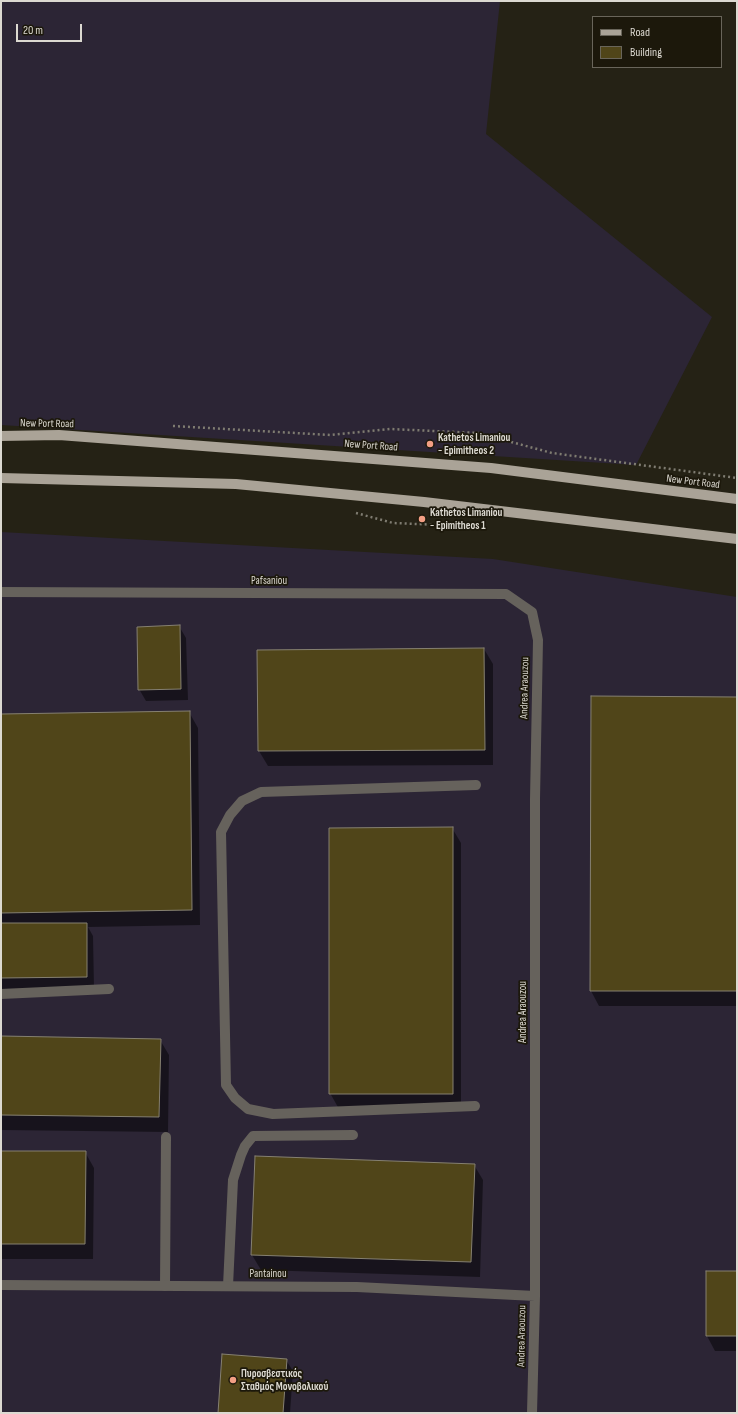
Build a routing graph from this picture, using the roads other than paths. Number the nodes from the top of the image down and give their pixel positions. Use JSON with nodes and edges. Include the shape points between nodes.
{"nodes":[{"id":1,"x":1,"y":436,"type":"edge"},
{"id":2,"x":1,"y":478,"type":"edge"},
{"id":3,"x":737,"y":500,"type":"edge"},
{"id":4,"x":737,"y":539,"type":"edge"},
{"id":5,"x":1,"y":592,"type":"edge"},
{"id":6,"x":532,"y":612,"type":"joint"},
{"id":7,"x":476,"y":785,"type":"dead end"},
{"id":8,"x":109,"y":990,"type":"dead end"},
{"id":9,"x":1,"y":994,"type":"edge"},
{"id":10,"x":475,"y":1106,"type":"dead end"},
{"id":11,"x":353,"y":1135,"type":"dead end"},
{"id":12,"x":166,"y":1137,"type":"dead end"},
{"id":13,"x":1,"y":1285,"type":"edge"},
{"id":14,"x":165,"y":1286,"type":"junction"},
{"id":15,"x":228,"y":1286,"type":"junction"},
{"id":16,"x":535,"y":1296,"type":"junction"},
{"id":17,"x":532,"y":1413,"type":"edge"}],
"edges":[{"from":1,"to":3,"type":"main road","name":"New Port Road","via":[[59,435],[491,468]]},
{"from":2,"to":4,"type":"main road","via":[[236,484],[424,502]]},
{"from":5,"to":6,"type":"street","name":"Pafsaniou","via":[[506,594]]},
{"from":6,"to":16,"type":"street","name":"Andrea Araouzou","via":[[538,640],[535,799]]},
{"from":7,"to":10,"type":"street","via":[[261,792],[242,801],[230,814],[221,832],[226,1085],[235,1098],[248,1109],[273,1114]]},
{"from":8,"to":9,"type":"street"},
{"from":11,"to":15,"type":"street","via":[[253,1136],[245,1146],[233,1180]]},
{"from":12,"to":14,"type":"street"},
{"from":13,"to":14,"type":"street","name":"Pantainou"},
{"from":14,"to":15,"type":"street","name":"Pantainou"},
{"from":15,"to":16,"type":"street","name":"Pantainou","via":[[357,1287]]},
{"from":16,"to":17,"type":"street","name":"Andrea Araouzou"}]}
